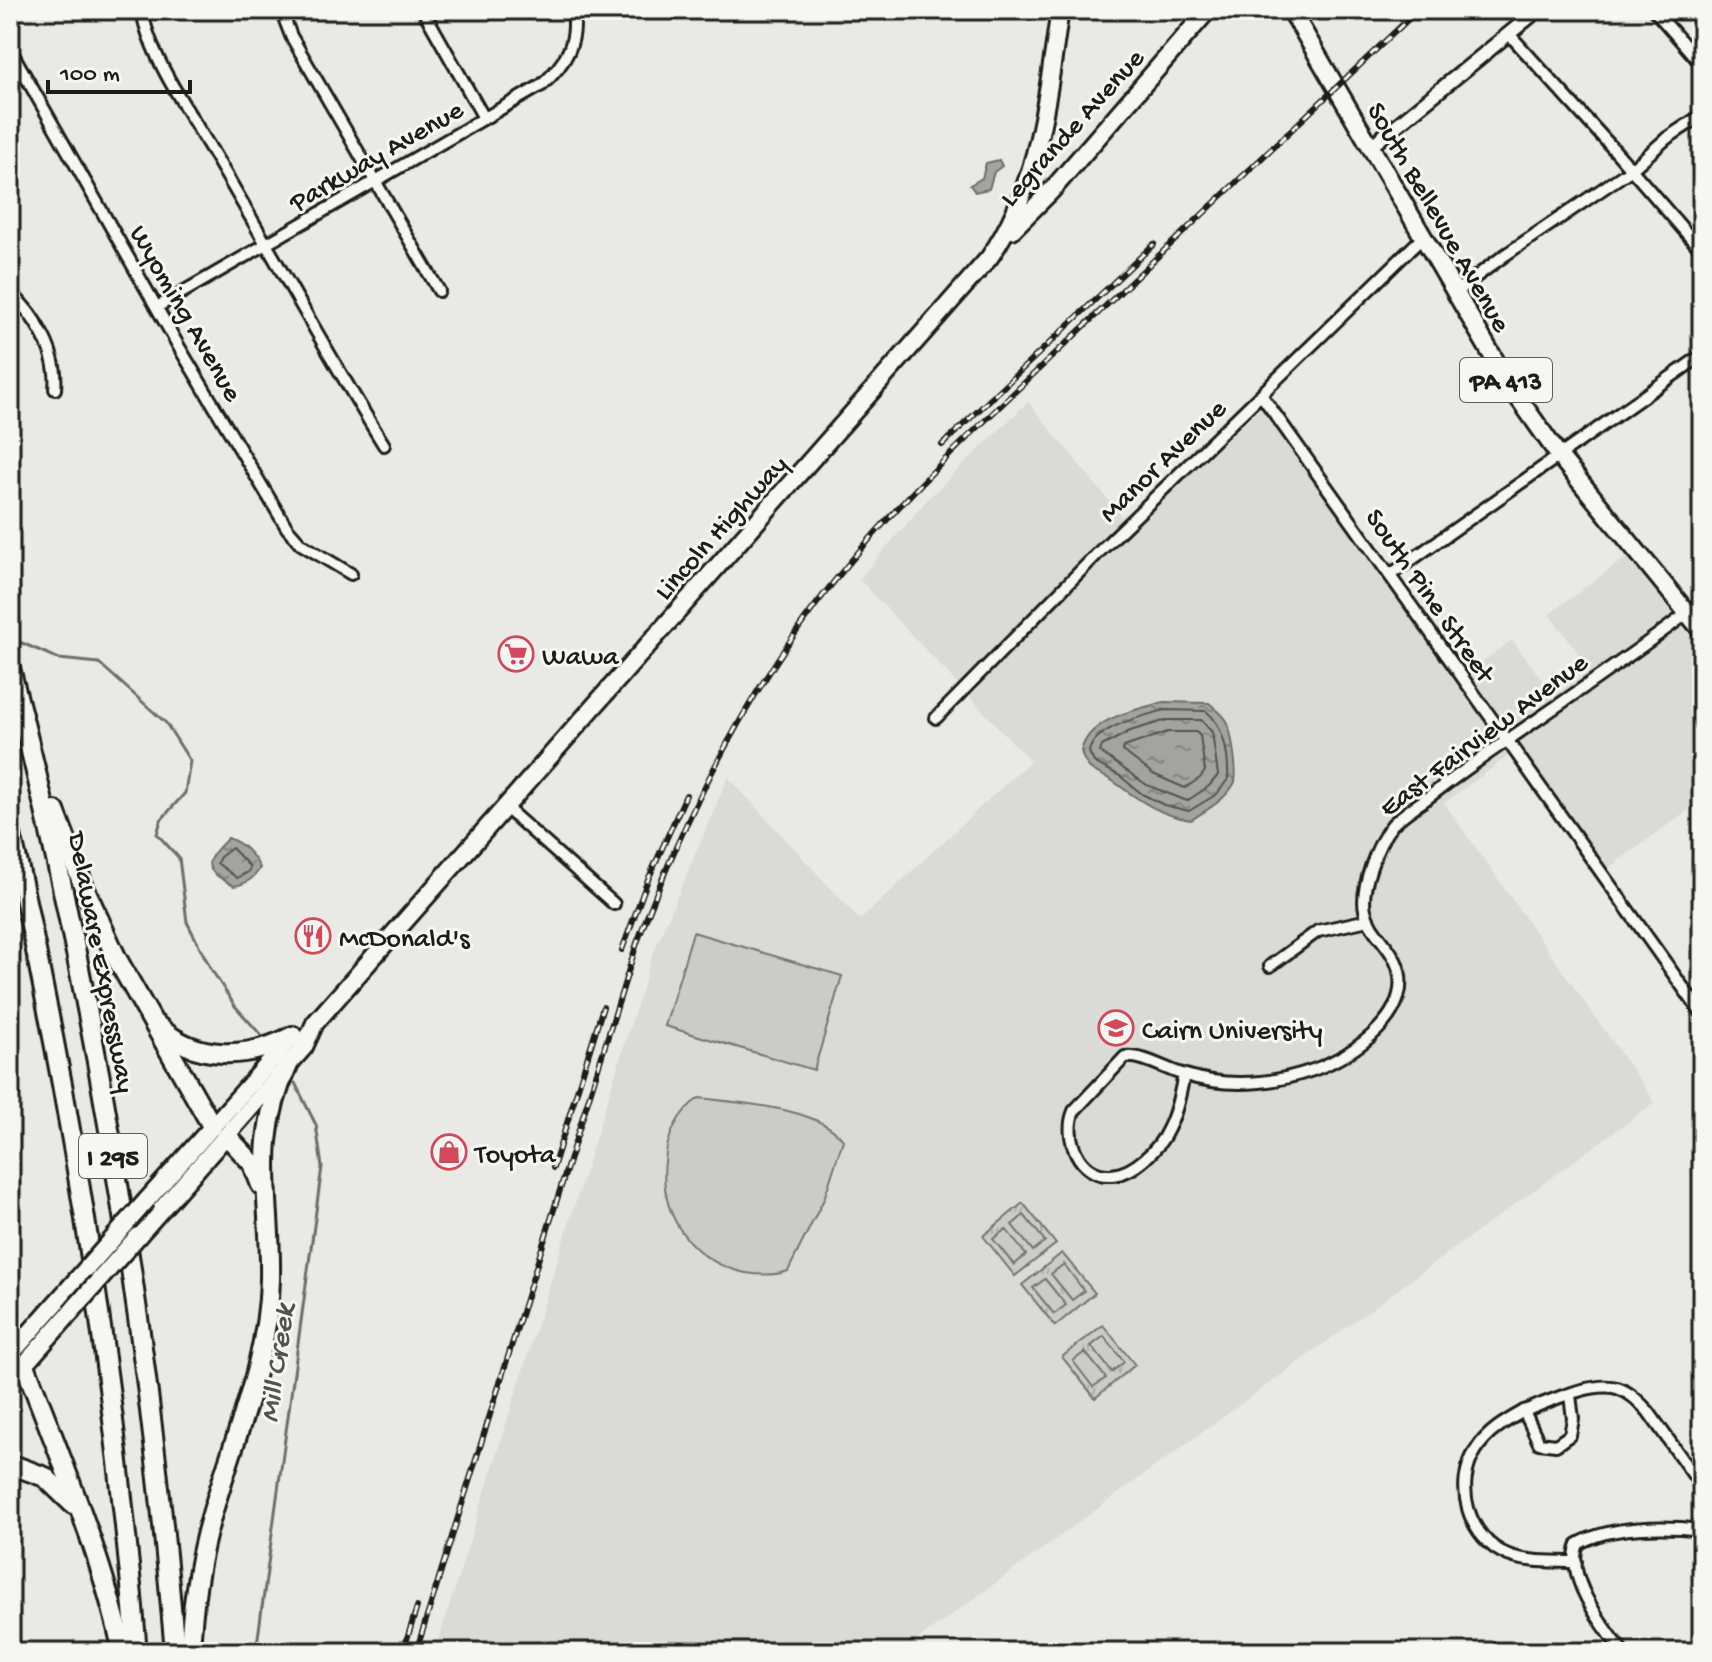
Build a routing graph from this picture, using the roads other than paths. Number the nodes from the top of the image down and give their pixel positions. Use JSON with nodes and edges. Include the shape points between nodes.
{"nodes":[{"id":1,"x":142,"y":10,"type":"edge"},
{"id":2,"x":281,"y":10,"type":"edge"},
{"id":3,"x":423,"y":10,"type":"edge"},
{"id":4,"x":573,"y":10,"type":"edge"},
{"id":5,"x":1060,"y":10,"type":"edge"},
{"id":6,"x":1208,"y":10,"type":"edge"},
{"id":7,"x":1291,"y":10,"type":"edge"},
{"id":8,"x":1538,"y":10,"type":"edge"},
{"id":9,"x":1654,"y":10,"type":"edge"},
{"id":10,"x":1509,"y":34,"type":"junction"},
{"id":11,"x":10,"y":49,"type":"edge"},
{"id":12,"x":1702,"y":65,"type":"edge"},
{"id":13,"x":1702,"y":115,"type":"edge"},
{"id":14,"x":484,"y":118,"type":"junction"},
{"id":15,"x":1370,"y":147,"type":"junction"},
{"id":16,"x":1632,"y":169,"type":"junction"},
{"id":17,"x":375,"y":182,"type":"junction"},
{"id":18,"x":1422,"y":238,"type":"junction"},
{"id":19,"x":1002,"y":239,"type":"junction"},
{"id":20,"x":265,"y":244,"type":"junction"},
{"id":21,"x":1702,"y":251,"type":"edge"},
{"id":22,"x":439,"y":291,"type":"dead end"},
{"id":23,"x":10,"y":292,"type":"edge"},
{"id":24,"x":1454,"y":293,"type":"junction"},
{"id":25,"x":157,"y":307,"type":"junction"},
{"id":26,"x":1702,"y":355,"type":"edge"},
{"id":27,"x":55,"y":389,"type":"dead end"},
{"id":28,"x":1262,"y":396,"type":"junction"},
{"id":29,"x":384,"y":445,"type":"dead end"},
{"id":30,"x":1560,"y":457,"type":"junction"},
{"id":31,"x":351,"y":574,"type":"dead end"},
{"id":32,"x":1390,"y":575,"type":"junction"},
{"id":33,"x":1702,"y":602,"type":"edge"},
{"id":34,"x":1687,"y":613,"type":"junction"},
{"id":35,"x":1702,"y":631,"type":"edge"},
{"id":36,"x":10,"y":668,"type":"edge"},
{"id":37,"x":936,"y":718,"type":"dead end"},
{"id":38,"x":28,"y":737,"type":"junction"},
{"id":39,"x":1507,"y":741,"type":"junction"},
{"id":40,"x":505,"y":807,"type":"junction"},
{"id":41,"x":10,"y":831,"type":"edge"},
{"id":42,"x":614,"y":904,"type":"dead end"},
{"id":43,"x":1368,"y":920,"type":"junction"},
{"id":44,"x":1270,"y":966,"type":"dead end"},
{"id":45,"x":1702,"y":1014,"type":"edge"},
{"id":46,"x":150,"y":1018,"type":"junction"},
{"id":47,"x":315,"y":1023,"type":"junction"},
{"id":48,"x":293,"y":1036,"type":"junction"},
{"id":49,"x":288,"y":1065,"type":"junction"},
{"id":50,"x":1184,"y":1075,"type":"junction"},
{"id":51,"x":220,"y":1131,"type":"junction"},
{"id":52,"x":266,"y":1199,"type":"junction"},
{"id":53,"x":14,"y":1357,"type":"edge"},
{"id":54,"x":10,"y":1381,"type":"edge"},
{"id":55,"x":1570,"y":1395,"type":"junction"},
{"id":56,"x":1524,"y":1411,"type":"junction"},
{"id":57,"x":10,"y":1464,"type":"edge"},
{"id":58,"x":1702,"y":1487,"type":"edge"},
{"id":59,"x":82,"y":1516,"type":"junction"},
{"id":60,"x":1702,"y":1530,"type":"edge"},
{"id":61,"x":1576,"y":1562,"type":"junction"},
{"id":62,"x":123,"y":1652,"type":"edge"},
{"id":63,"x":137,"y":1652,"type":"edge"},
{"id":64,"x":175,"y":1652,"type":"edge"},
{"id":65,"x":190,"y":1652,"type":"edge"},
{"id":66,"x":1623,"y":1652,"type":"edge"}],
"edges":[{"from":1,"to":20,"type":"street","via":[[147,35]]},
{"from":2,"to":17,"type":"street"},
{"from":3,"to":14,"type":"street"},
{"from":4,"to":14,"type":"street","name":"Parkway Avenue","via":[[572,47],[564,62],[542,85]]},
{"from":5,"to":19,"type":"main road","name":"Lincoln Highway","via":[[1034,159]]},
{"from":6,"to":19,"type":"main road","name":"Legrande Avenue","via":[[1051,191]]},
{"from":7,"to":15,"type":"main road","name":"South Bellevue Avenue","number":"PA 413"},
{"from":8,"to":10,"type":"street"},
{"from":9,"to":12,"type":"street"},
{"from":10,"to":15,"type":"street"},
{"from":10,"to":16,"type":"street"},
{"from":11,"to":25,"type":"street","name":"Wyoming Avenue"},
{"from":13,"to":16,"type":"street"},
{"from":14,"to":17,"type":"street","name":"Parkway Avenue"},
{"from":15,"to":18,"type":"main road","name":"South Bellevue Avenue","number":"PA 413"},
{"from":16,"to":21,"type":"street"},
{"from":16,"to":24,"type":"street"},
{"from":17,"to":20,"type":"street","name":"Parkway Avenue"},
{"from":17,"to":22,"type":"street"},
{"from":18,"to":24,"type":"main road","name":"South Bellevue Avenue","number":"PA 413"},
{"from":18,"to":28,"type":"street","name":"Manor Avenue"},
{"from":19,"to":40,"type":"main road","name":"Lincoln Highway","via":[[962,291]]},
{"from":20,"to":25,"type":"street","name":"Parkway Avenue"},
{"from":20,"to":29,"type":"street"},
{"from":23,"to":27,"type":"street","via":[[27,309],[50,351]]},
{"from":24,"to":30,"type":"main road","name":"South Bellevue Avenue","number":"PA 413"},
{"from":25,"to":31,"type":"street","name":"Wyoming Avenue","via":[[293,536]]},
{"from":26,"to":30,"type":"street"},
{"from":28,"to":32,"type":"street","name":"South Pine Street"},
{"from":28,"to":37,"type":"street","name":"Manor Avenue"},
{"from":30,"to":32,"type":"street"},
{"from":30,"to":34,"type":"main road","name":"South Bellevue Avenue","number":"PA 413"},
{"from":32,"to":39,"type":"street","name":"South Pine Street"},
{"from":33,"to":34,"type":"street","name":"East Fairview Avenue"},
{"from":34,"to":35,"type":"main road","name":"South Bellevue Avenue","number":"PA 413"},
{"from":34,"to":39,"type":"street","name":"East Fairview Avenue"},
{"from":36,"to":38,"type":"highway","name":"Delaware Expressway","number":"I 295"},
{"from":38,"to":46,"type":"highway","via":[[84,887]]},
{"from":38,"to":64,"type":"highway","name":"Delaware Expressway","number":"I 295","via":[[116,1171],[155,1446]]},
{"from":39,"to":43,"type":"street","name":"East Fairview Avenue","via":[[1393,825],[1371,867],[1364,909]]},
{"from":39,"to":45,"type":"street","name":"South Pine Street"},
{"from":40,"to":42,"type":"street"},
{"from":40,"to":47,"type":"main road","name":"Lincoln Highway"},
{"from":41,"to":63,"type":"highway","number":"I 295","via":[[82,1194],[116,1441]]},
{"from":43,"to":44,"type":"street","via":[[1318,931]]},
{"from":43,"to":50,"type":"street","via":[[1400,974],[1398,1001],[1374,1033],[1346,1054],[1293,1077],[1241,1084]]},
{"from":46,"to":48,"type":"highway","via":[[184,1044],[220,1054],[256,1051]]},
{"from":46,"to":51,"type":"highway"},
{"from":47,"to":48,"type":"main road"},
{"from":47,"to":49,"type":"main road"},
{"from":48,"to":51,"type":"main road"},
{"from":49,"to":51,"type":"main road"},
{"from":49,"to":52,"type":"highway","via":[[269,1114]]},
{"from":50,"to":50,"type":"street","via":[[1168,1131],[1133,1167],[1101,1174],[1078,1156],[1069,1140],[1069,1122],[1121,1060],[1129,1056]]},
{"from":51,"to":52,"type":"highway","via":[[253,1164]]},
{"from":51,"to":53,"type":"main road","bridge":true,"via":[[147,1200]]},
{"from":51,"to":53,"type":"main road","bridge":true,"via":[[151,1222],[71,1312]]},
{"from":52,"to":65,"type":"highway","via":[[266,1324],[249,1401],[208,1531]]},
{"from":53,"to":54,"type":"main road"},
{"from":53,"to":59,"type":"highway"},
{"from":55,"to":56,"type":"street"},
{"from":55,"to":56,"type":"street","via":[[1570,1435],[1556,1445],[1539,1443]]},
{"from":55,"to":58,"type":"street","via":[[1601,1387],[1629,1393]]},
{"from":56,"to":61,"type":"street","via":[[1491,1432],[1471,1459],[1465,1487],[1469,1511],[1482,1538],[1507,1555]]},
{"from":57,"to":59,"type":"highway","via":[[45,1477]]},
{"from":59,"to":62,"type":"highway"},
{"from":60,"to":61,"type":"street","via":[[1644,1529],[1597,1536],[1578,1544]]},
{"from":61,"to":66,"type":"street","via":[[1584,1594]]}]}
